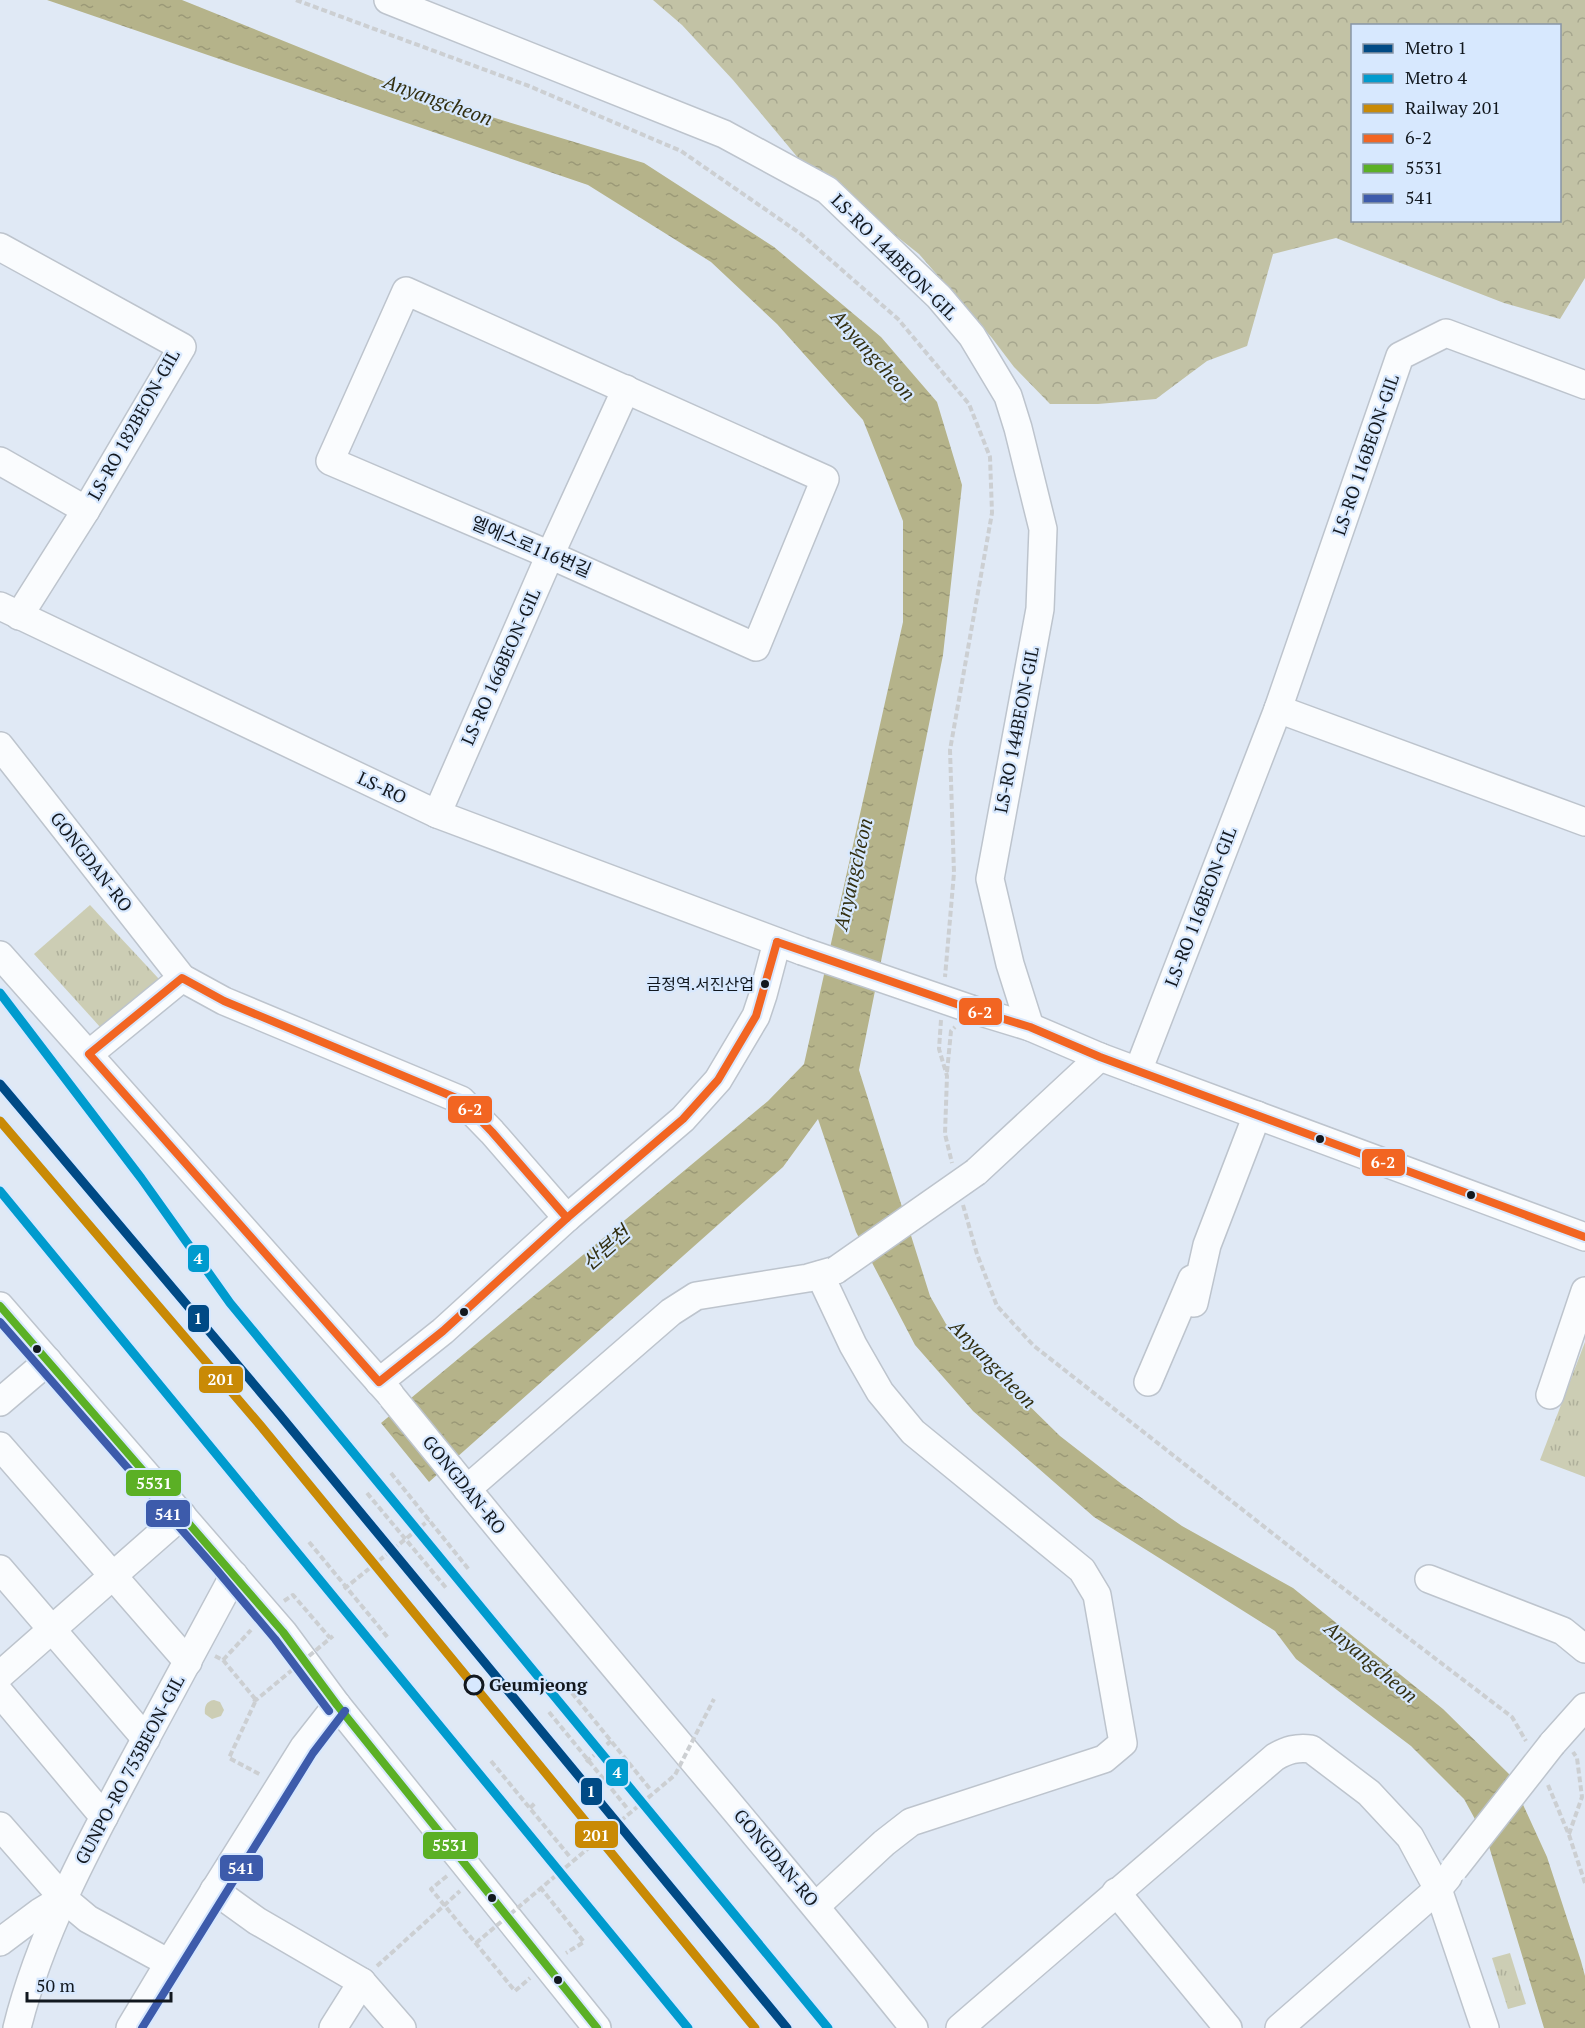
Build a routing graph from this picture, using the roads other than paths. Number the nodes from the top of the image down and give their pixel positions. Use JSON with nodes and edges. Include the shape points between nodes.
{"nodes":[{"id":1,"x":388,"y":0,"type":"edge"},
{"id":2,"x":0,"y":247,"type":"edge"},
{"id":3,"x":1585,"y":385,"type":"edge"},
{"id":4,"x":626,"y":389,"type":"junction"},
{"id":5,"x":0,"y":461,"type":"edge"},
{"id":6,"x":86,"y":510,"type":"junction"},
{"id":7,"x":550,"y":555,"type":"junction"},
{"id":8,"x":9,"y":611,"type":"edge"},
{"id":9,"x":1278,"y":709,"type":"junction"},
{"id":10,"x":0,"y":746,"type":"edge"},
{"id":11,"x":437,"y":814,"type":"junction"},
{"id":12,"x":1585,"y":822,"type":"edge"},
{"id":13,"x":777,"y":942,"type":"junction"},
{"id":14,"x":0,"y":956,"type":"edge"},
{"id":15,"x":182,"y":978,"type":"junction"},
{"id":16,"x":1029,"y":1027,"type":"junction"},
{"id":17,"x":89,"y":1054,"type":"junction"},
{"id":18,"x":1100,"y":1057,"type":"junction"},
{"id":19,"x":1138,"y":1071,"type":"junction"},
{"id":20,"x":1257,"y":1115,"type":"junction"},
{"id":21,"x":567,"y":1218,"type":"junction"},
{"id":22,"x":1585,"y":1237,"type":"edge"},
{"id":23,"x":1207,"y":1245,"type":"junction"},
{"id":24,"x":828,"y":1273,"type":"junction"},
{"id":25,"x":1585,"y":1291,"type":"edge"},
{"id":26,"x":1194,"y":1303,"type":"dead end"},
{"id":27,"x":0,"y":1306,"type":"edge"},
{"id":28,"x":48,"y":1361,"type":"junction"},
{"id":29,"x":1148,"y":1382,"type":"dead end"},
{"id":30,"x":385,"y":1389,"type":"junction"},
{"id":31,"x":1550,"y":1395,"type":"dead end"},
{"id":32,"x":0,"y":1402,"type":"edge"},
{"id":33,"x":0,"y":1446,"type":"edge"},
{"id":34,"x":467,"y":1489,"type":"junction"},
{"id":35,"x":182,"y":1515,"type":"junction"},
{"id":36,"x":0,"y":1569,"type":"edge"},
{"id":37,"x":229,"y":1569,"type":"junction"},
{"id":38,"x":113,"y":1575,"type":"junction"},
{"id":39,"x":1429,"y":1579,"type":"dead end"},
{"id":40,"x":52,"y":1629,"type":"junction"},
{"id":41,"x":1585,"y":1649,"type":"edge"},
{"id":42,"x":192,"y":1654,"type":"junction"},
{"id":43,"x":0,"y":1675,"type":"edge"},
{"id":44,"x":0,"y":1693,"type":"edge"},
{"id":45,"x":337,"y":1705,"type":"junction"},
{"id":46,"x":1572,"y":1727,"type":"edge"},
{"id":47,"x":146,"y":1739,"type":"junction"},
{"id":48,"x":104,"y":1817,"type":"junction"},
{"id":49,"x":0,"y":1826,"type":"edge"},
{"id":50,"x":1446,"y":1879,"type":"junction"},
{"id":51,"x":214,"y":1890,"type":"junction"},
{"id":52,"x":1116,"y":1892,"type":"junction"},
{"id":53,"x":63,"y":1898,"type":"junction"},
{"id":54,"x":816,"y":1906,"type":"junction"},
{"id":55,"x":0,"y":1942,"type":"edge"},
{"id":56,"x":169,"y":1963,"type":"junction"},
{"id":57,"x":362,"y":1982,"type":"junction"},
{"id":58,"x":17,"y":2028,"type":"edge"},
{"id":59,"x":130,"y":2028,"type":"edge"},
{"id":60,"x":333,"y":2028,"type":"edge"},
{"id":61,"x":402,"y":2028,"type":"edge"},
{"id":62,"x":597,"y":2028,"type":"edge"},
{"id":63,"x":914,"y":2028,"type":"edge"},
{"id":64,"x":960,"y":2028,"type":"edge"},
{"id":65,"x":1228,"y":2028,"type":"edge"},
{"id":66,"x":1279,"y":2028,"type":"edge"},
{"id":67,"x":1485,"y":2028,"type":"edge"}],
"edges":[{"from":1,"to":16,"type":"street","name":"LS-RO 144BEON-GIL","via":[[724,134],[826,190],[939,297],[972,336],[1008,396],[1043,529],[1040,609],[990,879]]},
{"from":2,"to":6,"type":"street","name":"LS-RO 182BEON-GIL","via":[[182,347]]},
{"from":3,"to":9,"type":"street","name":"LS-RO 116BEON-GIL","via":[[1446,333],[1400,356]]},
{"from":4,"to":7,"type":"street","name":"LS-RO 166BEON-GIL"},
{"from":4,"to":7,"type":"street","name":"엘에스로116번길","via":[[825,480],[756,647]]},
{"from":4,"to":7,"type":"street","name":"엘에스로116번길","via":[[406,291],[330,461]]},
{"from":5,"to":6,"type":"street"},
{"from":6,"to":8,"type":"street","name":"LS-RO 182BEON-GIL"},
{"from":7,"to":11,"type":"street","name":"LS-RO 166BEON-GIL"},
{"from":8,"to":11,"type":"street","name":"LS-RO"},
{"from":9,"to":12,"type":"street"},
{"from":9,"to":19,"type":"street","name":"LS-RO 116BEON-GIL"},
{"from":10,"to":15,"type":"street","name":"GONGDAN-RO"},
{"from":11,"to":13,"type":"street","name":"LS-RO"},
{"from":13,"to":16,"type":"street","name":"LS-RO","bridge":true},
{"from":13,"to":21,"type":"street","via":[[756,1016],[718,1080],[683,1119]]},
{"from":14,"to":17,"type":"street","name":"GONGDAN-RO"},
{"from":15,"to":17,"type":"street"},
{"from":15,"to":21,"type":"street","via":[[224,1001],[460,1100]]},
{"from":16,"to":18,"type":"street"},
{"from":17,"to":30,"type":"street","name":"GONGDAN-RO"},
{"from":18,"to":19,"type":"street"},
{"from":18,"to":24,"type":"street","bridge":true,"via":[[976,1172]]},
{"from":19,"to":20,"type":"street"},
{"from":20,"to":22,"type":"street"},
{"from":20,"to":23,"type":"street"},
{"from":21,"to":30,"type":"street"},
{"from":23,"to":26,"type":"street"},
{"from":23,"to":29,"type":"street"},
{"from":24,"to":34,"type":"street","via":[[696,1296],[671,1312]]},
{"from":24,"to":54,"type":"street","via":[[853,1345],[913,1432],[1082,1570],[1097,1595],[1123,1743],[1104,1760],[910,1822]]},
{"from":25,"to":31,"type":"street"},
{"from":27,"to":28,"type":"street"},
{"from":28,"to":32,"type":"street"},
{"from":28,"to":35,"type":"street"},
{"from":30,"to":34,"type":"street","name":"GONGDAN-RO","bridge":true},
{"from":33,"to":38,"type":"street"},
{"from":34,"to":54,"type":"street","name":"GONGDAN-RO"},
{"from":35,"to":37,"type":"street"},
{"from":35,"to":38,"type":"street"},
{"from":36,"to":40,"type":"street"},
{"from":37,"to":42,"type":"street","name":"GUNPO-RO 753BEON-GIL"},
{"from":37,"to":45,"type":"street"},
{"from":38,"to":40,"type":"street"},
{"from":38,"to":42,"type":"street"},
{"from":39,"to":41,"type":"street","via":[[1563,1631]]},
{"from":40,"to":43,"type":"street"},
{"from":40,"to":47,"type":"street"},
{"from":42,"to":47,"type":"street","name":"GUNPO-RO 753BEON-GIL"},
{"from":44,"to":48,"type":"street"},
{"from":45,"to":51,"type":"street","via":[[303,1747]]},
{"from":45,"to":62,"type":"street"},
{"from":46,"to":50,"type":"street","bridge":true},
{"from":47,"to":48,"type":"street","name":"GUNPO-RO 753BEON-GIL"},
{"from":48,"to":53,"type":"street","name":"GUNPO-RO 753BEON-GIL"},
{"from":49,"to":53,"type":"street"},
{"from":50,"to":52,"type":"street","via":[[1369,1793],[1311,1749],[1301,1747],[1275,1757]]},
{"from":50,"to":66,"type":"street"},
{"from":50,"to":67,"type":"street"},
{"from":51,"to":56,"type":"street"},
{"from":51,"to":57,"type":"street","via":[[257,1921]]},
{"from":52,"to":64,"type":"street"},
{"from":52,"to":65,"type":"street"},
{"from":53,"to":55,"type":"street"},
{"from":53,"to":56,"type":"street","via":[[88,1919]]},
{"from":53,"to":58,"type":"street","name":"GUNPO-RO 753BEON-GIL"},
{"from":54,"to":63,"type":"street","name":"GONGDAN-RO"},
{"from":56,"to":59,"type":"street"},
{"from":57,"to":60,"type":"street"},
{"from":57,"to":61,"type":"street"}]}
